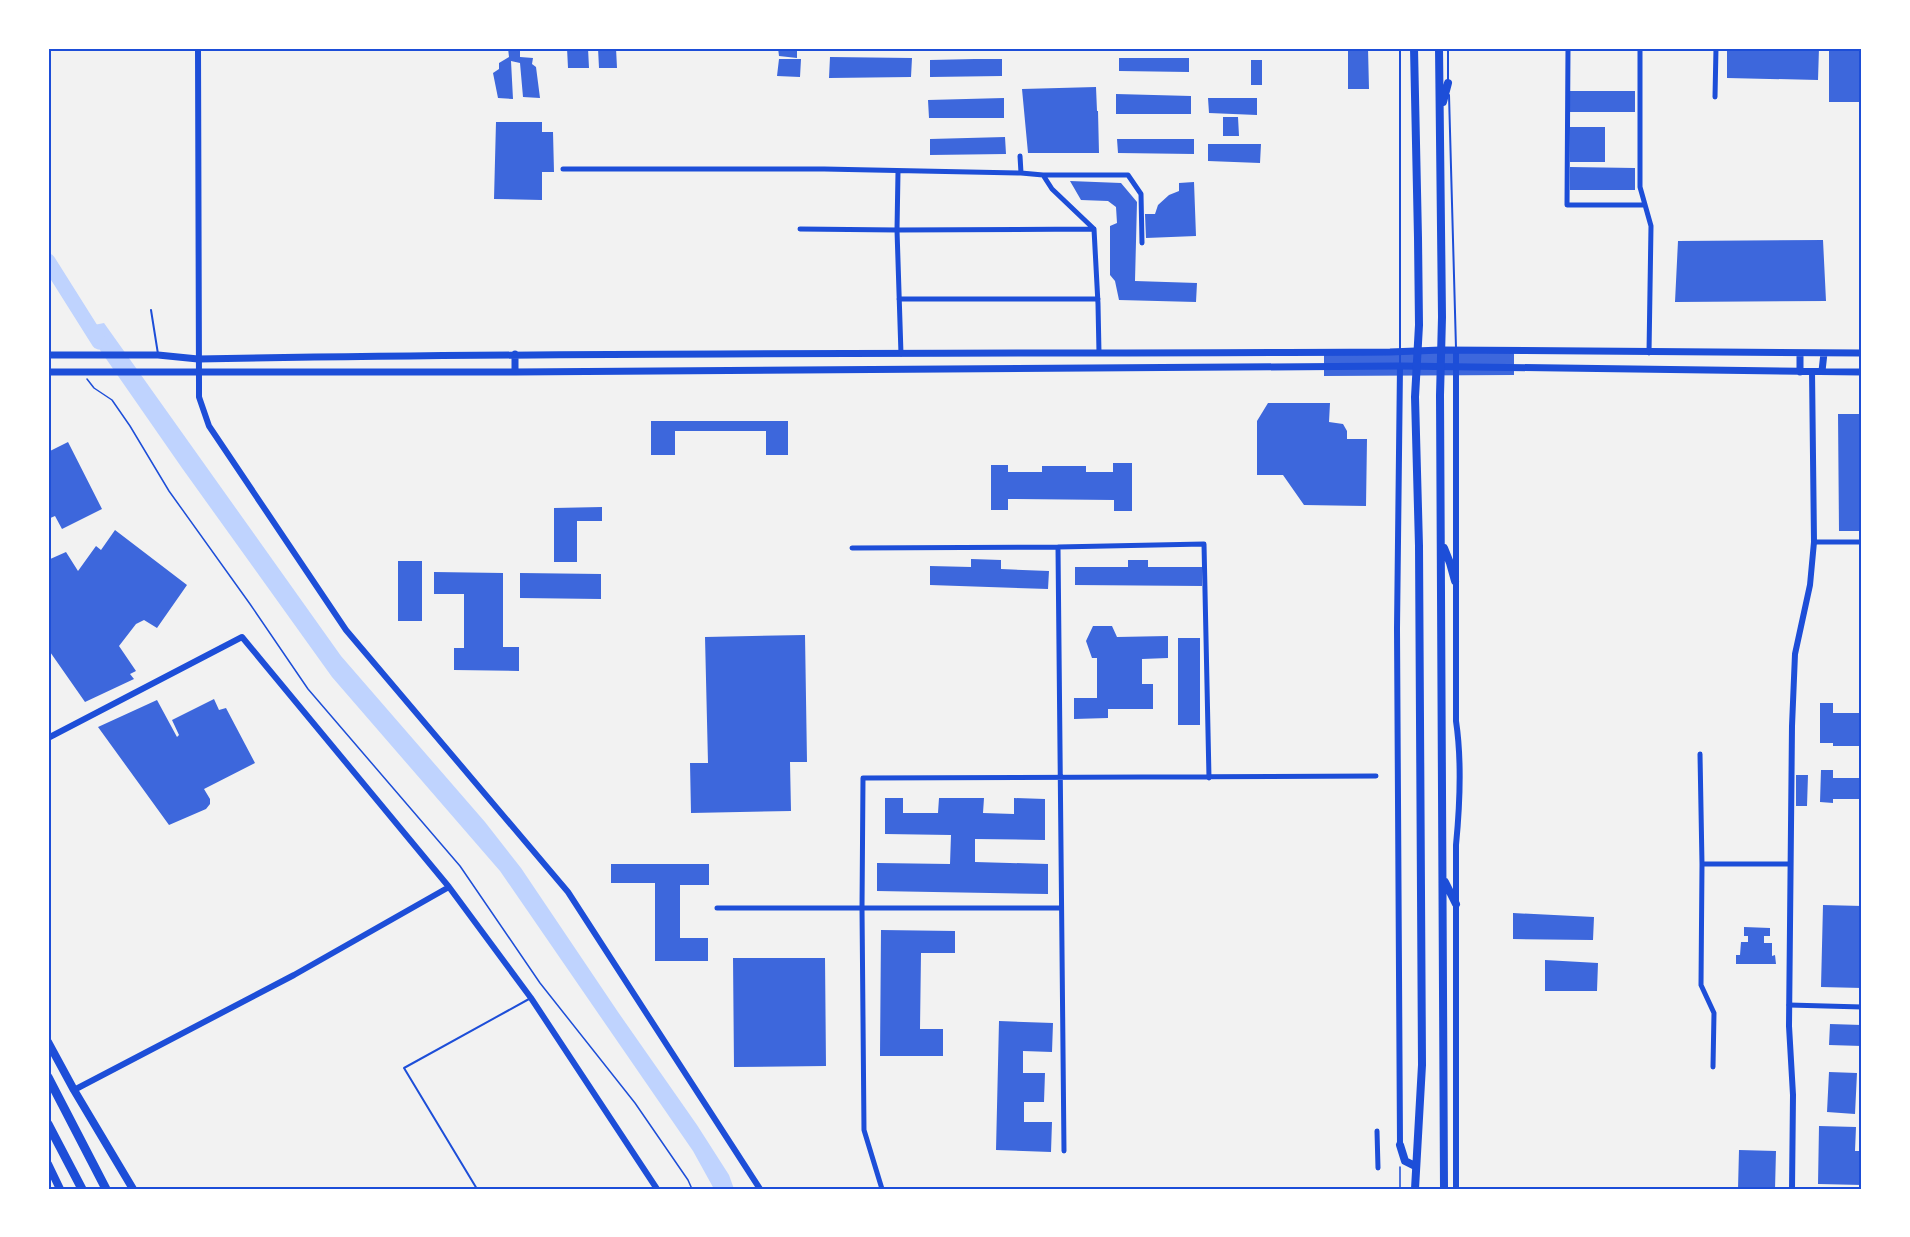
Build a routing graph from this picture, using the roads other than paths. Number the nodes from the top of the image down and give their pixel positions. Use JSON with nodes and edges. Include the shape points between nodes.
{"nodes":[{"id":1,"x":198,"y":48,"type":"edge"},
{"id":2,"x":1400,"y":48,"type":"edge"},
{"id":3,"x":1414,"y":48,"type":"edge"},
{"id":4,"x":1439,"y":48,"type":"edge"},
{"id":5,"x":1448,"y":48,"type":"edge"},
{"id":6,"x":1568,"y":48,"type":"edge"},
{"id":7,"x":1640,"y":48,"type":"edge"},
{"id":8,"x":1716,"y":48,"type":"edge"},
{"id":9,"x":1448,"y":83,"type":"junction"},
{"id":10,"x":1715,"y":97,"type":"dead end"},
{"id":11,"x":1441,"y":108,"type":"junction"},
{"id":12,"x":1020,"y":156,"type":"dead end"},
{"id":13,"x":562,"y":168,"type":"dead end"},
{"id":14,"x":898,"y":172,"type":"junction"},
{"id":15,"x":1022,"y":173,"type":"junction"},
{"id":16,"x":1043,"y":175,"type":"junction"},
{"id":17,"x":1644,"y":205,"type":"junction"},
{"id":18,"x":800,"y":229,"type":"dead end"},
{"id":19,"x":1094,"y":229,"type":"junction"},
{"id":20,"x":897,"y":230,"type":"junction"},
{"id":21,"x":1142,"y":243,"type":"dead end"},
{"id":22,"x":899,"y":299,"type":"junction"},
{"id":23,"x":1098,"y":299,"type":"junction"},
{"id":24,"x":151,"y":310,"type":"dead end"},
{"id":25,"x":1441,"y":350,"type":"junction"},
{"id":26,"x":1456,"y":350,"type":"junction"},
{"id":27,"x":1400,"y":352,"type":"junction"},
{"id":28,"x":1418,"y":352,"type":"junction"},
{"id":29,"x":1099,"y":353,"type":"junction"},
{"id":30,"x":1649,"y":353,"type":"junction"},
{"id":31,"x":1800,"y":353,"type":"junction"},
{"id":32,"x":1824,"y":353,"type":"junction"},
{"id":33,"x":1862,"y":353,"type":"edge"},
{"id":34,"x":515,"y":354,"type":"junction"},
{"id":35,"x":901,"y":354,"type":"junction"},
{"id":36,"x":48,"y":355,"type":"edge"},
{"id":37,"x":158,"y":355,"type":"junction"},
{"id":38,"x":198,"y":359,"type":"junction"},
{"id":39,"x":1400,"y":366,"type":"junction"},
{"id":40,"x":1417,"y":366,"type":"junction"},
{"id":41,"x":1441,"y":366,"type":"junction"},
{"id":42,"x":1456,"y":366,"type":"junction"},
{"id":43,"x":1812,"y":371,"type":"junction"},
{"id":44,"x":48,"y":372,"type":"edge"},
{"id":45,"x":198,"y":372,"type":"junction"},
{"id":46,"x":515,"y":372,"type":"junction"},
{"id":47,"x":1800,"y":372,"type":"junction"},
{"id":48,"x":1822,"y":372,"type":"junction"},
{"id":49,"x":1862,"y":372,"type":"edge"},
{"id":50,"x":1814,"y":542,"type":"junction"},
{"id":51,"x":1862,"y":542,"type":"edge"},
{"id":52,"x":1442,"y":543,"type":"junction"},
{"id":53,"x":1058,"y":547,"type":"junction"},
{"id":54,"x":852,"y":548,"type":"dead end"},
{"id":55,"x":1455,"y":581,"type":"junction"},
{"id":56,"x":48,"y":738,"type":"edge"},
{"id":57,"x":1700,"y":754,"type":"dead end"},
{"id":58,"x":1376,"y":776,"type":"dead end"},
{"id":59,"x":1059,"y":778,"type":"junction"},
{"id":60,"x":1209,"y":778,"type":"junction"},
{"id":61,"x":1702,"y":864,"type":"junction"},
{"id":62,"x":1790,"y":864,"type":"junction"},
{"id":63,"x":1443,"y":879,"type":"junction"},
{"id":64,"x":449,"y":887,"type":"junction"},
{"id":65,"x":1456,"y":904,"type":"junction"},
{"id":66,"x":717,"y":908,"type":"dead end"},
{"id":67,"x":861,"y":908,"type":"junction"},
{"id":68,"x":1061,"y":908,"type":"junction"},
{"id":69,"x":531,"y":998,"type":"junction"},
{"id":70,"x":1789,"y":1005,"type":"junction"},
{"id":71,"x":1862,"y":1007,"type":"edge"},
{"id":72,"x":48,"y":1042,"type":"edge"},
{"id":73,"x":1713,"y":1067,"type":"dead end"},
{"id":74,"x":48,"y":1077,"type":"edge"},
{"id":75,"x":74,"y":1090,"type":"junction"},
{"id":76,"x":48,"y":1124,"type":"edge"},
{"id":77,"x":1377,"y":1131,"type":"dead end"},
{"id":78,"x":48,"y":1142,"type":"edge"},
{"id":79,"x":1400,"y":1145,"type":"joint"},
{"id":80,"x":1064,"y":1151,"type":"dead end"},
{"id":81,"x":66,"y":1159,"type":"junction"},
{"id":82,"x":48,"y":1164,"type":"edge"},
{"id":83,"x":1415,"y":1166,"type":"junction"},
{"id":84,"x":1378,"y":1168,"type":"dead end"},
{"id":85,"x":60,"y":1189,"type":"edge"},
{"id":86,"x":82,"y":1189,"type":"edge"},
{"id":87,"x":106,"y":1189,"type":"edge"},
{"id":88,"x":133,"y":1189,"type":"edge"},
{"id":89,"x":477,"y":1189,"type":"edge"},
{"id":90,"x":657,"y":1189,"type":"edge"},
{"id":91,"x":760,"y":1189,"type":"edge"},
{"id":92,"x":882,"y":1189,"type":"edge"},
{"id":93,"x":1415,"y":1189,"type":"edge"},
{"id":94,"x":1444,"y":1189,"type":"edge"},
{"id":95,"x":1456,"y":1189,"type":"edge"},
{"id":96,"x":1792,"y":1189,"type":"edge"}],
"edges":[{"from":1,"to":38,"type":"street"},
{"from":2,"to":27,"type":"lane"},
{"from":3,"to":28,"type":"main road"},
{"from":4,"to":11,"type":"main road"},
{"from":5,"to":9,"type":"lane"},
{"from":6,"to":17,"type":"street","via":[[1567,205]]},
{"from":7,"to":17,"type":"street","via":[[1640,187]]},
{"from":8,"to":10,"type":"street"},
{"from":9,"to":11,"type":"main road"},
{"from":9,"to":26,"type":"lane"},
{"from":11,"to":25,"type":"main road"},
{"from":12,"to":15,"type":"street"},
{"from":13,"to":14,"type":"street"},
{"from":14,"to":15,"type":"street"},
{"from":14,"to":20,"type":"street"},
{"from":15,"to":16,"type":"street"},
{"from":16,"to":19,"type":"street","via":[[1052,189]]},
{"from":16,"to":21,"type":"street","via":[[1128,175],[1141,194]]},
{"from":17,"to":30,"type":"street","via":[[1651,226]]},
{"from":18,"to":20,"type":"street"},
{"from":19,"to":20,"type":"street"},
{"from":19,"to":23,"type":"street"},
{"from":20,"to":22,"type":"street"},
{"from":22,"to":23,"type":"street"},
{"from":22,"to":35,"type":"street"},
{"from":23,"to":29,"type":"street"},
{"from":24,"to":37,"type":"lane"},
{"from":25,"to":26,"type":"main road"},
{"from":25,"to":28,"type":"main road"},
{"from":25,"to":41,"type":"main road"},
{"from":26,"to":30,"type":"main road"},
{"from":26,"to":42,"type":"street"},
{"from":27,"to":28,"type":"main road"},
{"from":27,"to":29,"type":"main road"},
{"from":27,"to":39,"type":"lane"},
{"from":28,"to":40,"type":"main road"},
{"from":29,"to":35,"type":"main road"},
{"from":30,"to":31,"type":"main road"},
{"from":31,"to":32,"type":"main road"},
{"from":31,"to":47,"type":"main road"},
{"from":32,"to":33,"type":"main road"},
{"from":32,"to":48,"type":"main road"},
{"from":34,"to":35,"type":"main road"},
{"from":34,"to":38,"type":"main road"},
{"from":34,"to":46,"type":"main road"},
{"from":36,"to":37,"type":"main road"},
{"from":37,"to":38,"type":"main road"},
{"from":38,"to":45,"type":"street"},
{"from":39,"to":40,"type":"main road"},
{"from":39,"to":46,"type":"main road"},
{"from":39,"to":79,"type":"street"},
{"from":40,"to":41,"type":"main road"},
{"from":40,"to":83,"type":"main road","via":[[1422,1065]]},
{"from":41,"to":42,"type":"main road"},
{"from":41,"to":52,"type":"main road"},
{"from":42,"to":47,"type":"main road"},
{"from":42,"to":55,"type":"street"},
{"from":43,"to":47,"type":"main road"},
{"from":43,"to":48,"type":"main road"},
{"from":43,"to":50,"type":"street"},
{"from":44,"to":45,"type":"main road"},
{"from":45,"to":46,"type":"main road"},
{"from":45,"to":91,"type":"street","via":[[200,397],[209,426],[346,630],[568,892]]},
{"from":48,"to":49,"type":"main road"},
{"from":50,"to":51,"type":"street"},
{"from":50,"to":62,"type":"street","via":[[1810,585],[1795,654]]},
{"from":52,"to":55,"type":"main road"},
{"from":52,"to":63,"type":"main road"},
{"from":53,"to":54,"type":"street"},
{"from":53,"to":59,"type":"street"},
{"from":53,"to":60,"type":"street","via":[[1204,544]]},
{"from":55,"to":65,"type":"street","via":[[1459,740]]},
{"from":56,"to":64,"type":"street","via":[[242,638]]},
{"from":57,"to":61,"type":"street"},
{"from":58,"to":60,"type":"street"},
{"from":59,"to":60,"type":"street"},
{"from":59,"to":67,"type":"street","via":[[863,778]]},
{"from":59,"to":68,"type":"street"},
{"from":61,"to":62,"type":"street"},
{"from":61,"to":73,"type":"street","via":[[1701,985],[1714,1013]]},
{"from":62,"to":70,"type":"street"},
{"from":63,"to":65,"type":"main road"},
{"from":63,"to":94,"type":"main road"},
{"from":64,"to":69,"type":"street"},
{"from":64,"to":75,"type":"street","via":[[294,975]]},
{"from":65,"to":95,"type":"street"},
{"from":66,"to":67,"type":"street"},
{"from":67,"to":68,"type":"street"},
{"from":67,"to":92,"type":"street","via":[[864,1130]]},
{"from":68,"to":80,"type":"street"},
{"from":69,"to":89,"type":"lane","via":[[404,1068]]},
{"from":69,"to":90,"type":"street"},
{"from":70,"to":71,"type":"street"},
{"from":70,"to":96,"type":"street"},
{"from":72,"to":75,"type":"main road"},
{"from":74,"to":87,"type":"highway"},
{"from":75,"to":88,"type":"main road"},
{"from":76,"to":81,"type":"highway"},
{"from":77,"to":84,"type":"street"},
{"from":78,"to":81,"type":"highway"},
{"from":79,"to":83,"type":"main road","via":[[1405,1161]]},
{"from":81,"to":86,"type":"highway"},
{"from":82,"to":85,"type":"main road"},
{"from":83,"to":93,"type":"main road"}]}
